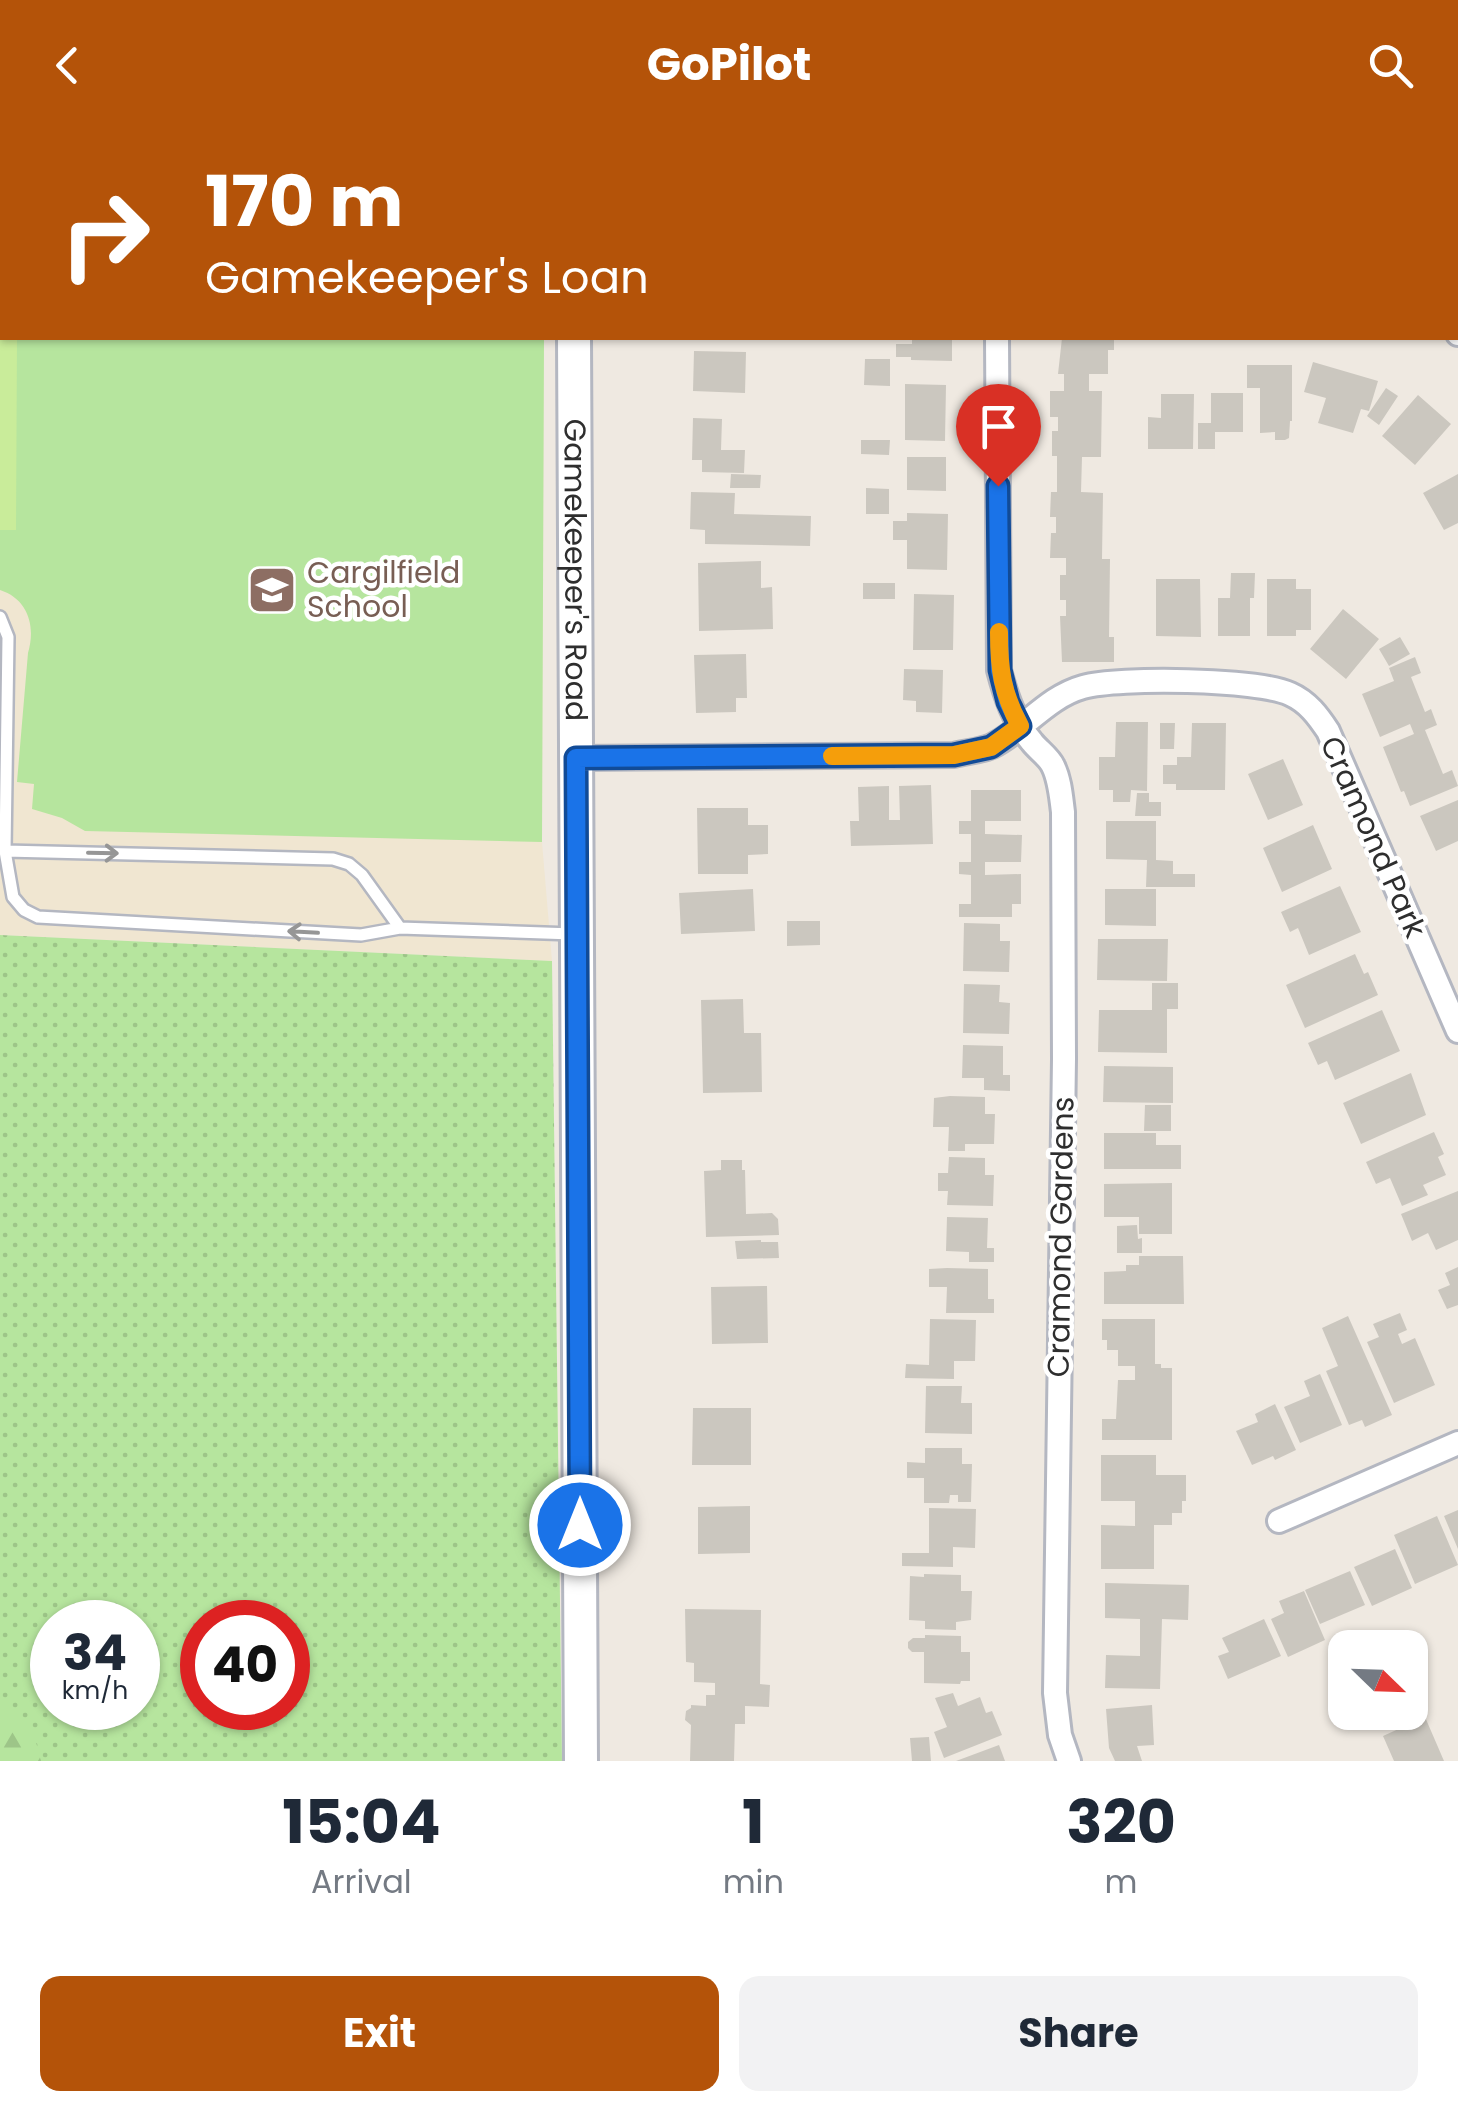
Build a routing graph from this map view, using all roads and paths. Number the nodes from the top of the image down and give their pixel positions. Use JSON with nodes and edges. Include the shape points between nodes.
{"nodes":[{"id":1,"x":574,"y":340,"type":"edge"},
{"id":2,"x":997,"y":340,"type":"edge"},
{"id":3,"x":0,"y":617,"type":"edge"},
{"id":4,"x":1020,"y":726,"type":"junction"},
{"id":5,"x":576,"y":758,"type":"junction"},
{"id":6,"x":5,"y":851,"type":"junction"},
{"id":7,"x":400,"y":928,"type":"junction"},
{"id":8,"x":577,"y":934,"type":"junction"},
{"id":9,"x":1458,"y":1031,"type":"edge"},
{"id":10,"x":1458,"y":1443,"type":"edge"},
{"id":11,"x":1279,"y":1521,"type":"dead end"},
{"id":12,"x":581,"y":1761,"type":"edge"},
{"id":13,"x":1070,"y":1761,"type":"edge"}],
"edges":[{"from":1,"to":5,"type":"street","name":"Gamekeeper's Road"},
{"from":2,"to":4,"type":"street","name":"Cramond Gardens","via":[[1000,670]]},
{"from":3,"to":6,"type":"lane","via":[[8,638]]},
{"from":4,"to":5,"type":"street","name":"Cramond Park","via":[[991,747],[954,755]]},
{"from":4,"to":9,"type":"street","name":"Cramond Park","via":[[1082,687],[1138,681],[1275,688],[1306,704],[1328,731]]},
{"from":4,"to":13,"type":"street","name":"Cramond Gardens","via":[[1052,763],[1063,812],[1055,1693]]},
{"from":5,"to":8,"type":"street","name":"Gamekeeper's Road"},
{"from":6,"to":7,"type":"lane","one_way":true,"via":[[333,859],[362,875]]},
{"from":7,"to":6,"type":"lane","one_way":true,"via":[[361,936],[38,917],[13,897]]},
{"from":7,"to":8,"type":"lane"},
{"from":8,"to":12,"type":"street","name":"Gamekeeper's Road"},
{"from":10,"to":11,"type":"street"}]}
